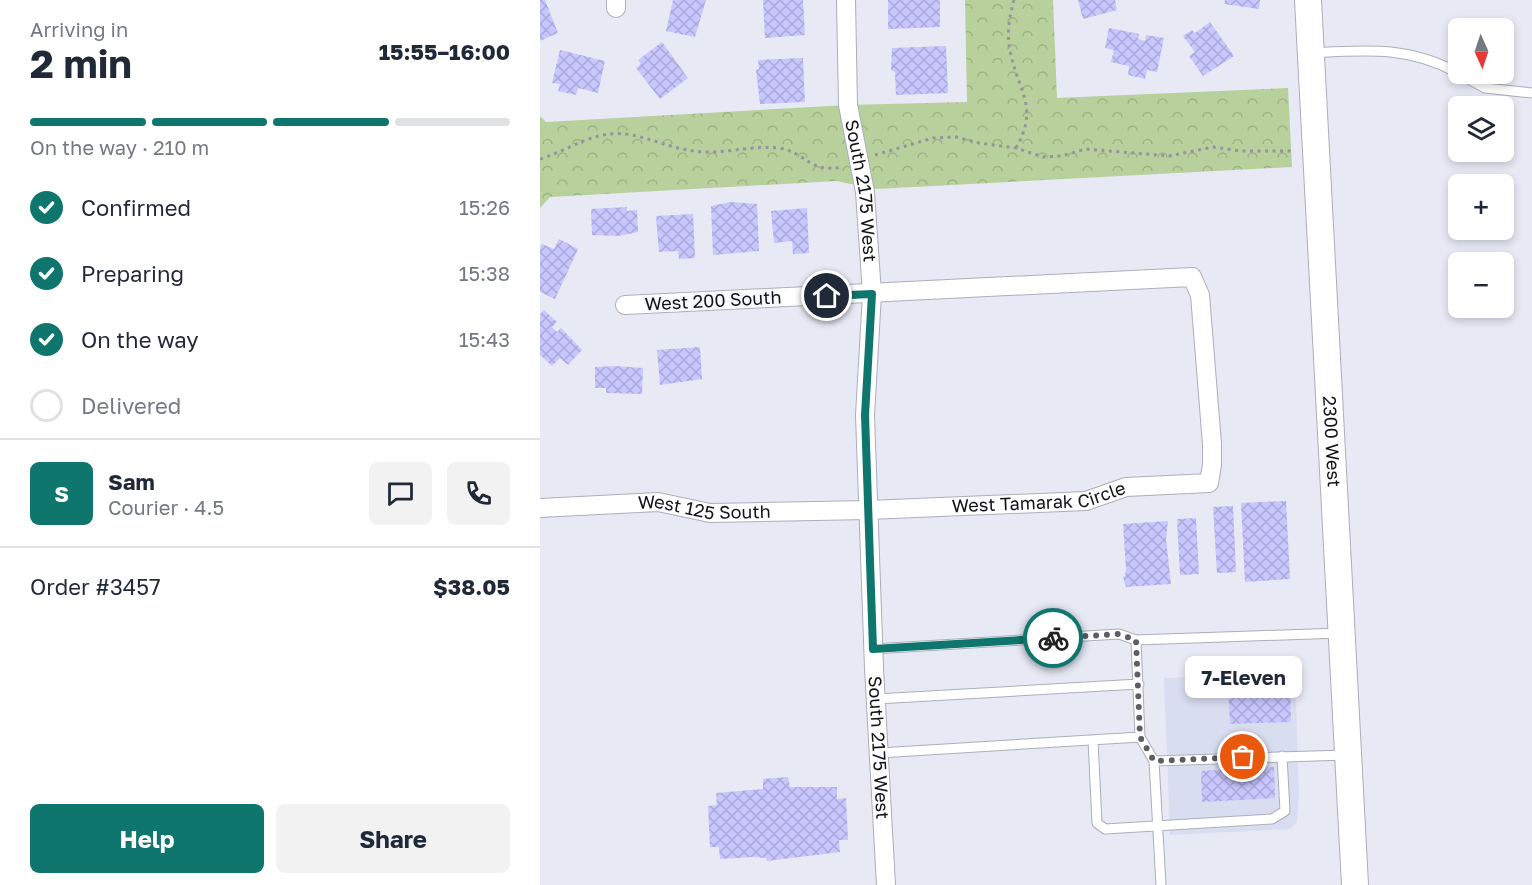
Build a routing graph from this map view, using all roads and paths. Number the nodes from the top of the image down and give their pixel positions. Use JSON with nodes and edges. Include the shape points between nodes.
{"nodes":[{"id":1,"x":846,"y":0,"type":"edge"},
{"id":2,"x":1014,"y":0,"type":"edge"},
{"id":3,"x":1308,"y":0,"type":"edge"},
{"id":4,"x":1311,"y":53,"type":"junction"},
{"id":5,"x":1448,"y":68,"type":"edge"},
{"id":6,"x":1478,"y":84,"type":"edge"},
{"id":7,"x":1532,"y":93,"type":"edge"},
{"id":8,"x":1016,"y":148,"type":"junction"},
{"id":9,"x":1291,"y":151,"type":"dead end"},
{"id":10,"x":870,"y":156,"type":"dead end"},
{"id":11,"x":540,"y":159,"type":"edge"},
{"id":12,"x":842,"y":167,"type":"dead end"},
{"id":13,"x":872,"y":294,"type":"junction"},
{"id":14,"x":625,"y":305,"type":"dead end"},
{"id":15,"x":540,"y":508,"type":"edge"},
{"id":16,"x":868,"y":510,"type":"junction"},
{"id":17,"x":1342,"y":633,"type":"junction"},
{"id":18,"x":1136,"y":640,"type":"junction"},
{"id":19,"x":873,"y":649,"type":"junction"},
{"id":20,"x":1139,"y":684,"type":"junction"},
{"id":21,"x":876,"y":699,"type":"junction"},
{"id":22,"x":1140,"y":737,"type":"junction"},
{"id":23,"x":1093,"y":740,"type":"junction"},
{"id":24,"x":879,"y":753,"type":"junction"},
{"id":25,"x":1349,"y":755,"type":"junction"},
{"id":26,"x":1282,"y":756,"type":"junction"},
{"id":27,"x":1154,"y":761,"type":"junction"},
{"id":28,"x":1159,"y":825,"type":"junction"},
{"id":29,"x":886,"y":885,"type":"edge"},
{"id":30,"x":1161,"y":885,"type":"edge"},
{"id":31,"x":1355,"y":885,"type":"edge"}],
"edges":[{"from":1,"to":13,"type":"street","name":"South 2175 West","via":[[848,105],[864,192]]},
{"from":2,"to":8,"type":"path","via":[[1009,45],[1027,103],[1026,123]]},
{"from":3,"to":4,"type":"main road","name":"2300 West"},
{"from":4,"to":5,"type":"lane","via":[[1404,52]]},
{"from":4,"to":17,"type":"main road","name":"2300 West"},
{"from":6,"to":7,"type":"lane"},
{"from":8,"to":9,"type":"path","via":[[1043,157],[1086,149],[1169,156],[1213,147],[1241,152]]},
{"from":8,"to":10,"type":"path","via":[[956,137],[933,138]]},
{"from":11,"to":12,"type":"path","via":[[568,145],[608,134],[631,135],[694,151],[778,148],[799,155],[814,167]]},
{"from":13,"to":14,"type":"street","name":"West 200 South"},
{"from":13,"to":16,"type":"street","name":"South 2175 West","via":[[865,415]]},
{"from":13,"to":16,"type":"street","name":"West Tamarak Circle","via":[[1192,277],[1200,295],[1212,465],[1209,483],[1126,488],[1086,501]]},
{"from":15,"to":16,"type":"street","name":"West 125 South","via":[[658,502],[710,513]]},
{"from":16,"to":19,"type":"street","name":"South 2175 West"},
{"from":17,"to":18,"type":"lane"},
{"from":17,"to":25,"type":"main road","name":"2300 West"},
{"from":18,"to":19,"type":"lane","via":[[1119,634]]},
{"from":18,"to":20,"type":"lane"},
{"from":19,"to":21,"type":"street","name":"South 2175 West"},
{"from":20,"to":21,"type":"lane"},
{"from":20,"to":22,"type":"lane"},
{"from":21,"to":24,"type":"street","name":"South 2175 West"},
{"from":22,"to":23,"type":"lane"},
{"from":22,"to":27,"type":"lane"},
{"from":23,"to":24,"type":"lane"},
{"from":23,"to":28,"type":"lane","via":[[1097,823],[1105,829]]},
{"from":24,"to":29,"type":"street","name":"South 2175 West"},
{"from":25,"to":26,"type":"lane"},
{"from":25,"to":31,"type":"main road","name":"2300 West"},
{"from":26,"to":27,"type":"lane"},
{"from":26,"to":28,"type":"lane","via":[[1285,811],[1272,819]]},
{"from":27,"to":28,"type":"lane"},
{"from":28,"to":30,"type":"lane"}]}
